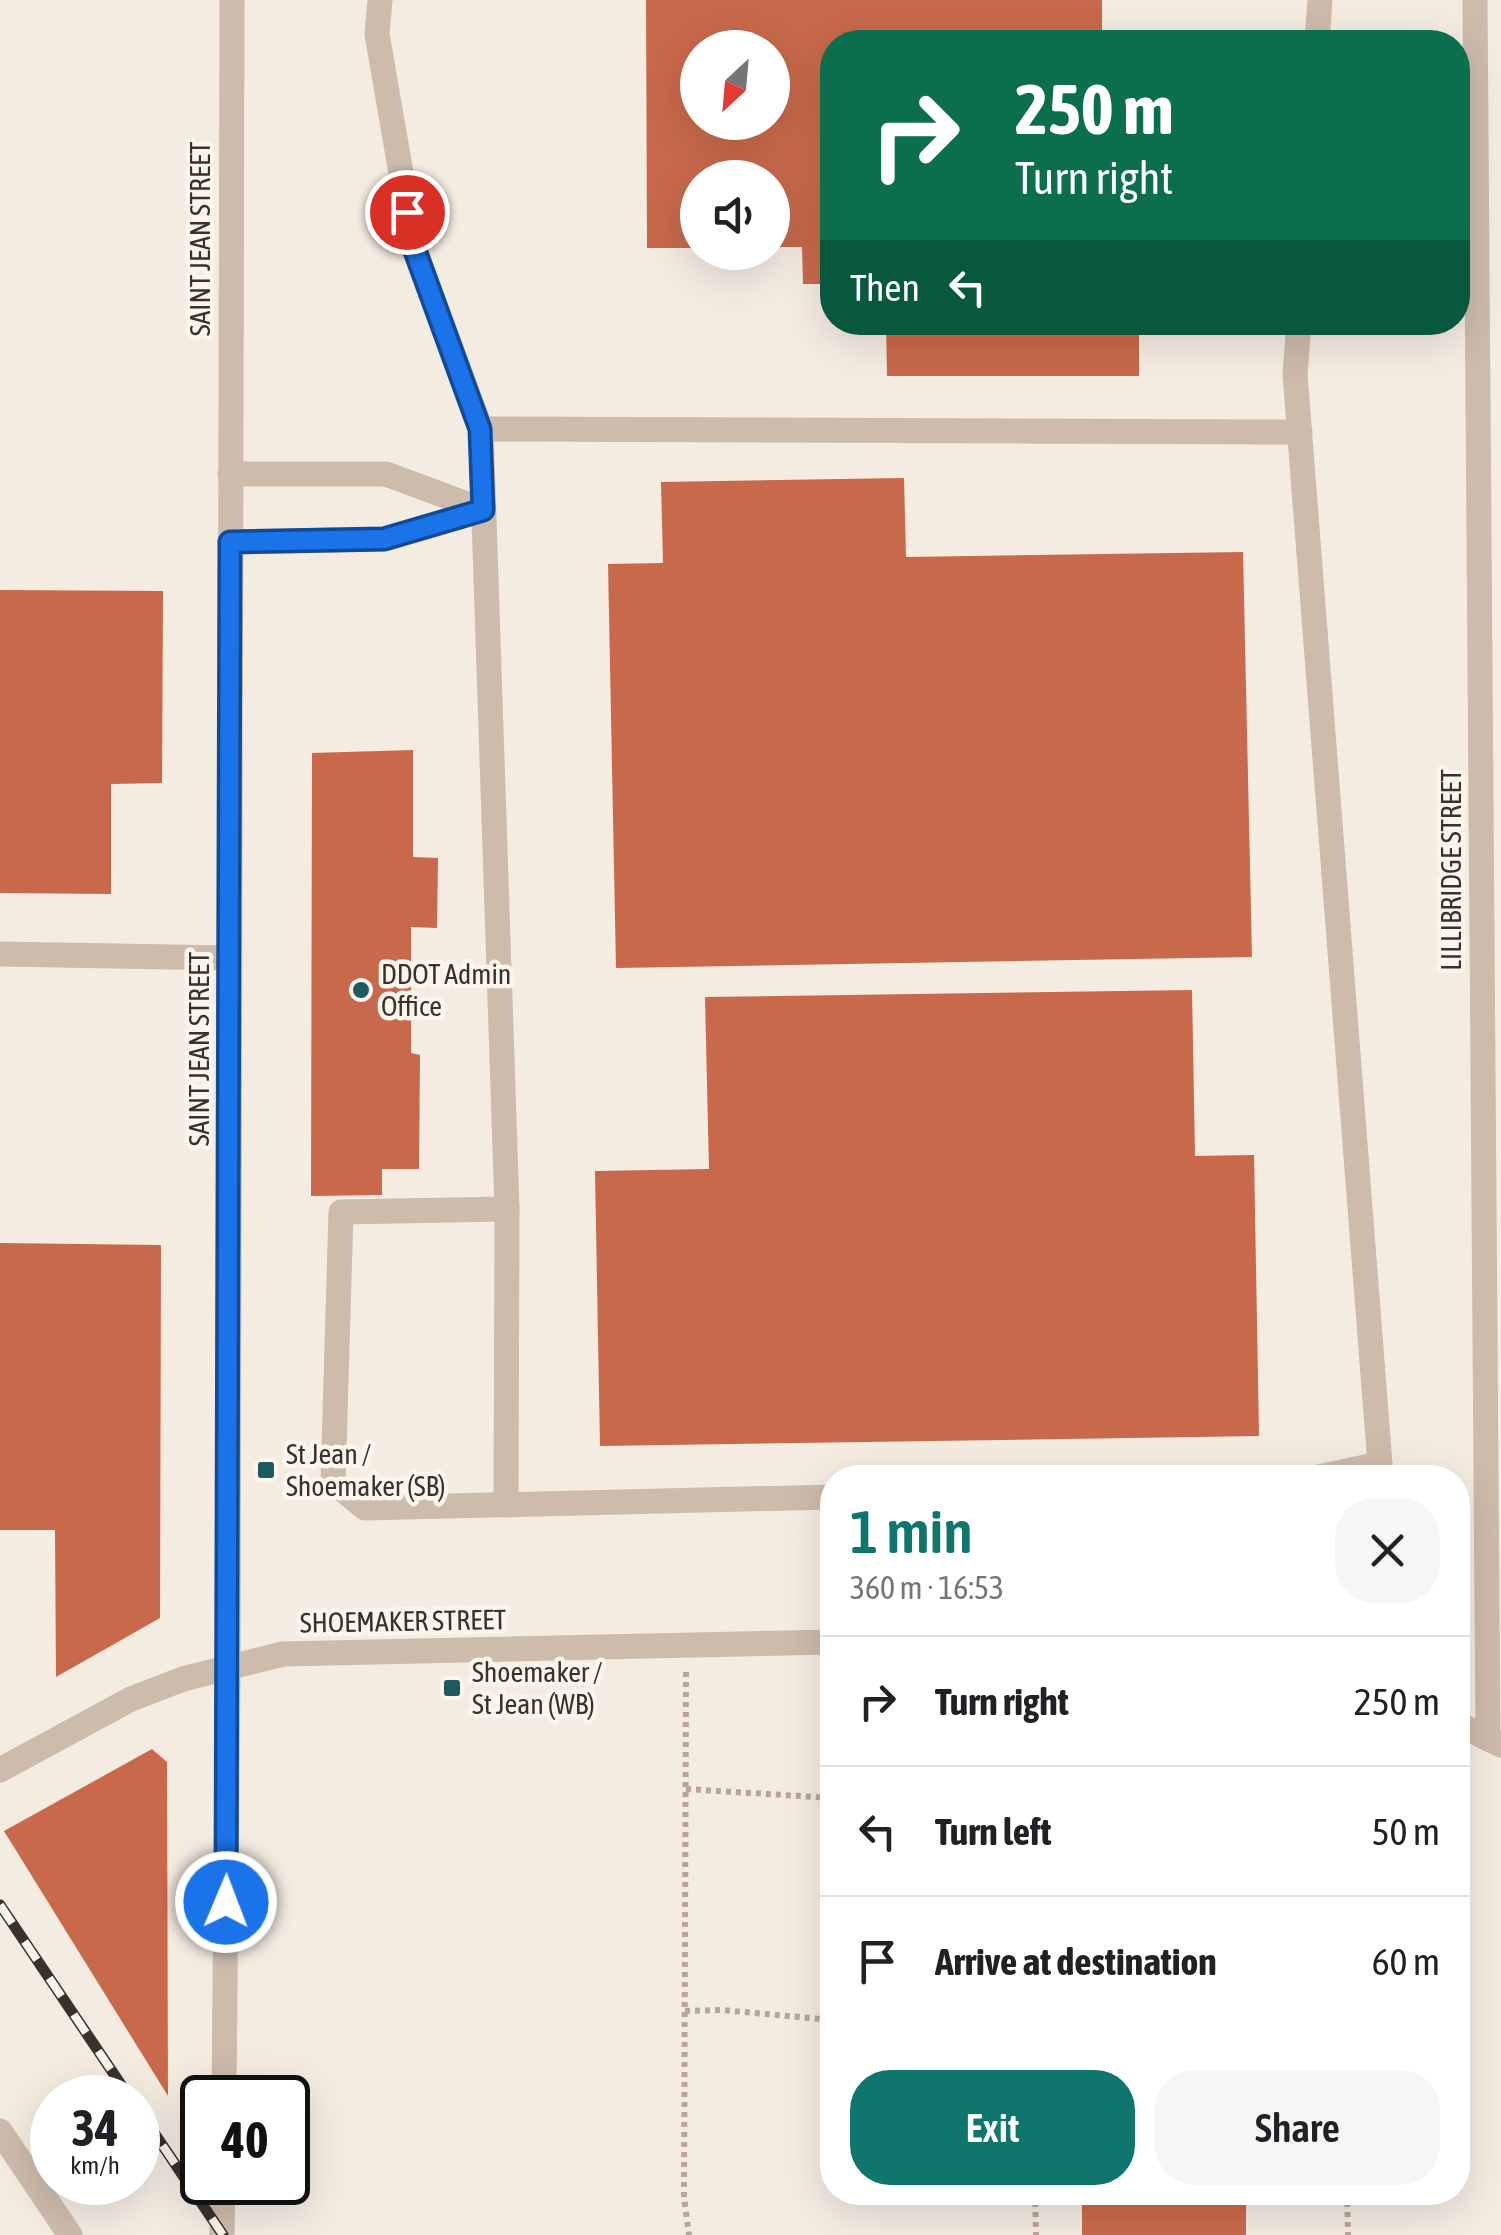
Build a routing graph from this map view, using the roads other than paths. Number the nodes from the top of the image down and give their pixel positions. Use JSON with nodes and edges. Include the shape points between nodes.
{"nodes":[{"id":1,"x":232,"y":0,"type":"edge"},
{"id":2,"x":380,"y":0,"type":"edge"},
{"id":3,"x":1320,"y":0,"type":"edge"},
{"id":4,"x":1475,"y":0,"type":"edge"},
{"id":5,"x":1319,"y":30,"type":"edge"},
{"id":6,"x":1298,"y":335,"type":"edge"},
{"id":7,"x":480,"y":429,"type":"junction"},
{"id":8,"x":1300,"y":432,"type":"junction"},
{"id":9,"x":230,"y":474,"type":"junction"},
{"id":10,"x":483,"y":510,"type":"junction"},
{"id":11,"x":230,"y":542,"type":"junction"},
{"id":12,"x":0,"y":954,"type":"edge"},
{"id":13,"x":229,"y":958,"type":"junction"},
{"id":14,"x":507,"y":1209,"type":"junction"},
{"id":15,"x":1381,"y":1465,"type":"edge"},
{"id":16,"x":820,"y":1497,"type":"edge"},
{"id":17,"x":506,"y":1504,"type":"junction"},
{"id":18,"x":820,"y":1642,"type":"edge"},
{"id":19,"x":228,"y":1668,"type":"junction"},
{"id":20,"x":1470,"y":1730,"type":"edge"},
{"id":21,"x":1494,"y":1742,"type":"edge"},
{"id":22,"x":0,"y":1770,"type":"edge"},
{"id":23,"x":224,"y":2075,"type":"edge"},
{"id":24,"x":0,"y":2132,"type":"edge"},
{"id":25,"x":222,"y":2205,"type":"edge"},
{"id":26,"x":70,"y":2235,"type":"edge"},
{"id":27,"x":222,"y":2235,"type":"edge"}],
"edges":[{"from":1,"to":9,"type":"street","name":"SAINT JEAN STREET"},
{"from":2,"to":7,"type":"street","via":[[376,34],[414,248]]},
{"from":3,"to":5,"type":"street"},
{"from":4,"to":21,"type":"street","name":"LILLIBRIDGE STREET"},
{"from":6,"to":8,"type":"street"},
{"from":7,"to":8,"type":"street"},
{"from":7,"to":10,"type":"street"},
{"from":8,"to":15,"type":"street"},
{"from":9,"to":10,"type":"street","via":[[386,474]]},
{"from":9,"to":11,"type":"street","name":"SAINT JEAN STREET"},
{"from":10,"to":11,"type":"street","via":[[384,539]]},
{"from":10,"to":14,"type":"street"},
{"from":11,"to":13,"type":"street","name":"SAINT JEAN STREET"},
{"from":12,"to":13,"type":"street"},
{"from":13,"to":19,"type":"street","name":"SAINT JEAN STREET"},
{"from":14,"to":17,"type":"street"},
{"from":14,"to":17,"type":"street","via":[[341,1212],[333,1482],[365,1508]]},
{"from":16,"to":17,"type":"street"},
{"from":18,"to":19,"type":"street","name":"SHOEMAKER STREET","via":[[284,1654]]},
{"from":19,"to":22,"type":"street","name":"SHOEMAKER STREET","via":[[132,1699]]},
{"from":19,"to":23,"type":"street","name":"SAINT JEAN STREET"},
{"from":20,"to":21,"type":"street"},
{"from":24,"to":26,"type":"street"},
{"from":25,"to":27,"type":"street"}]}
